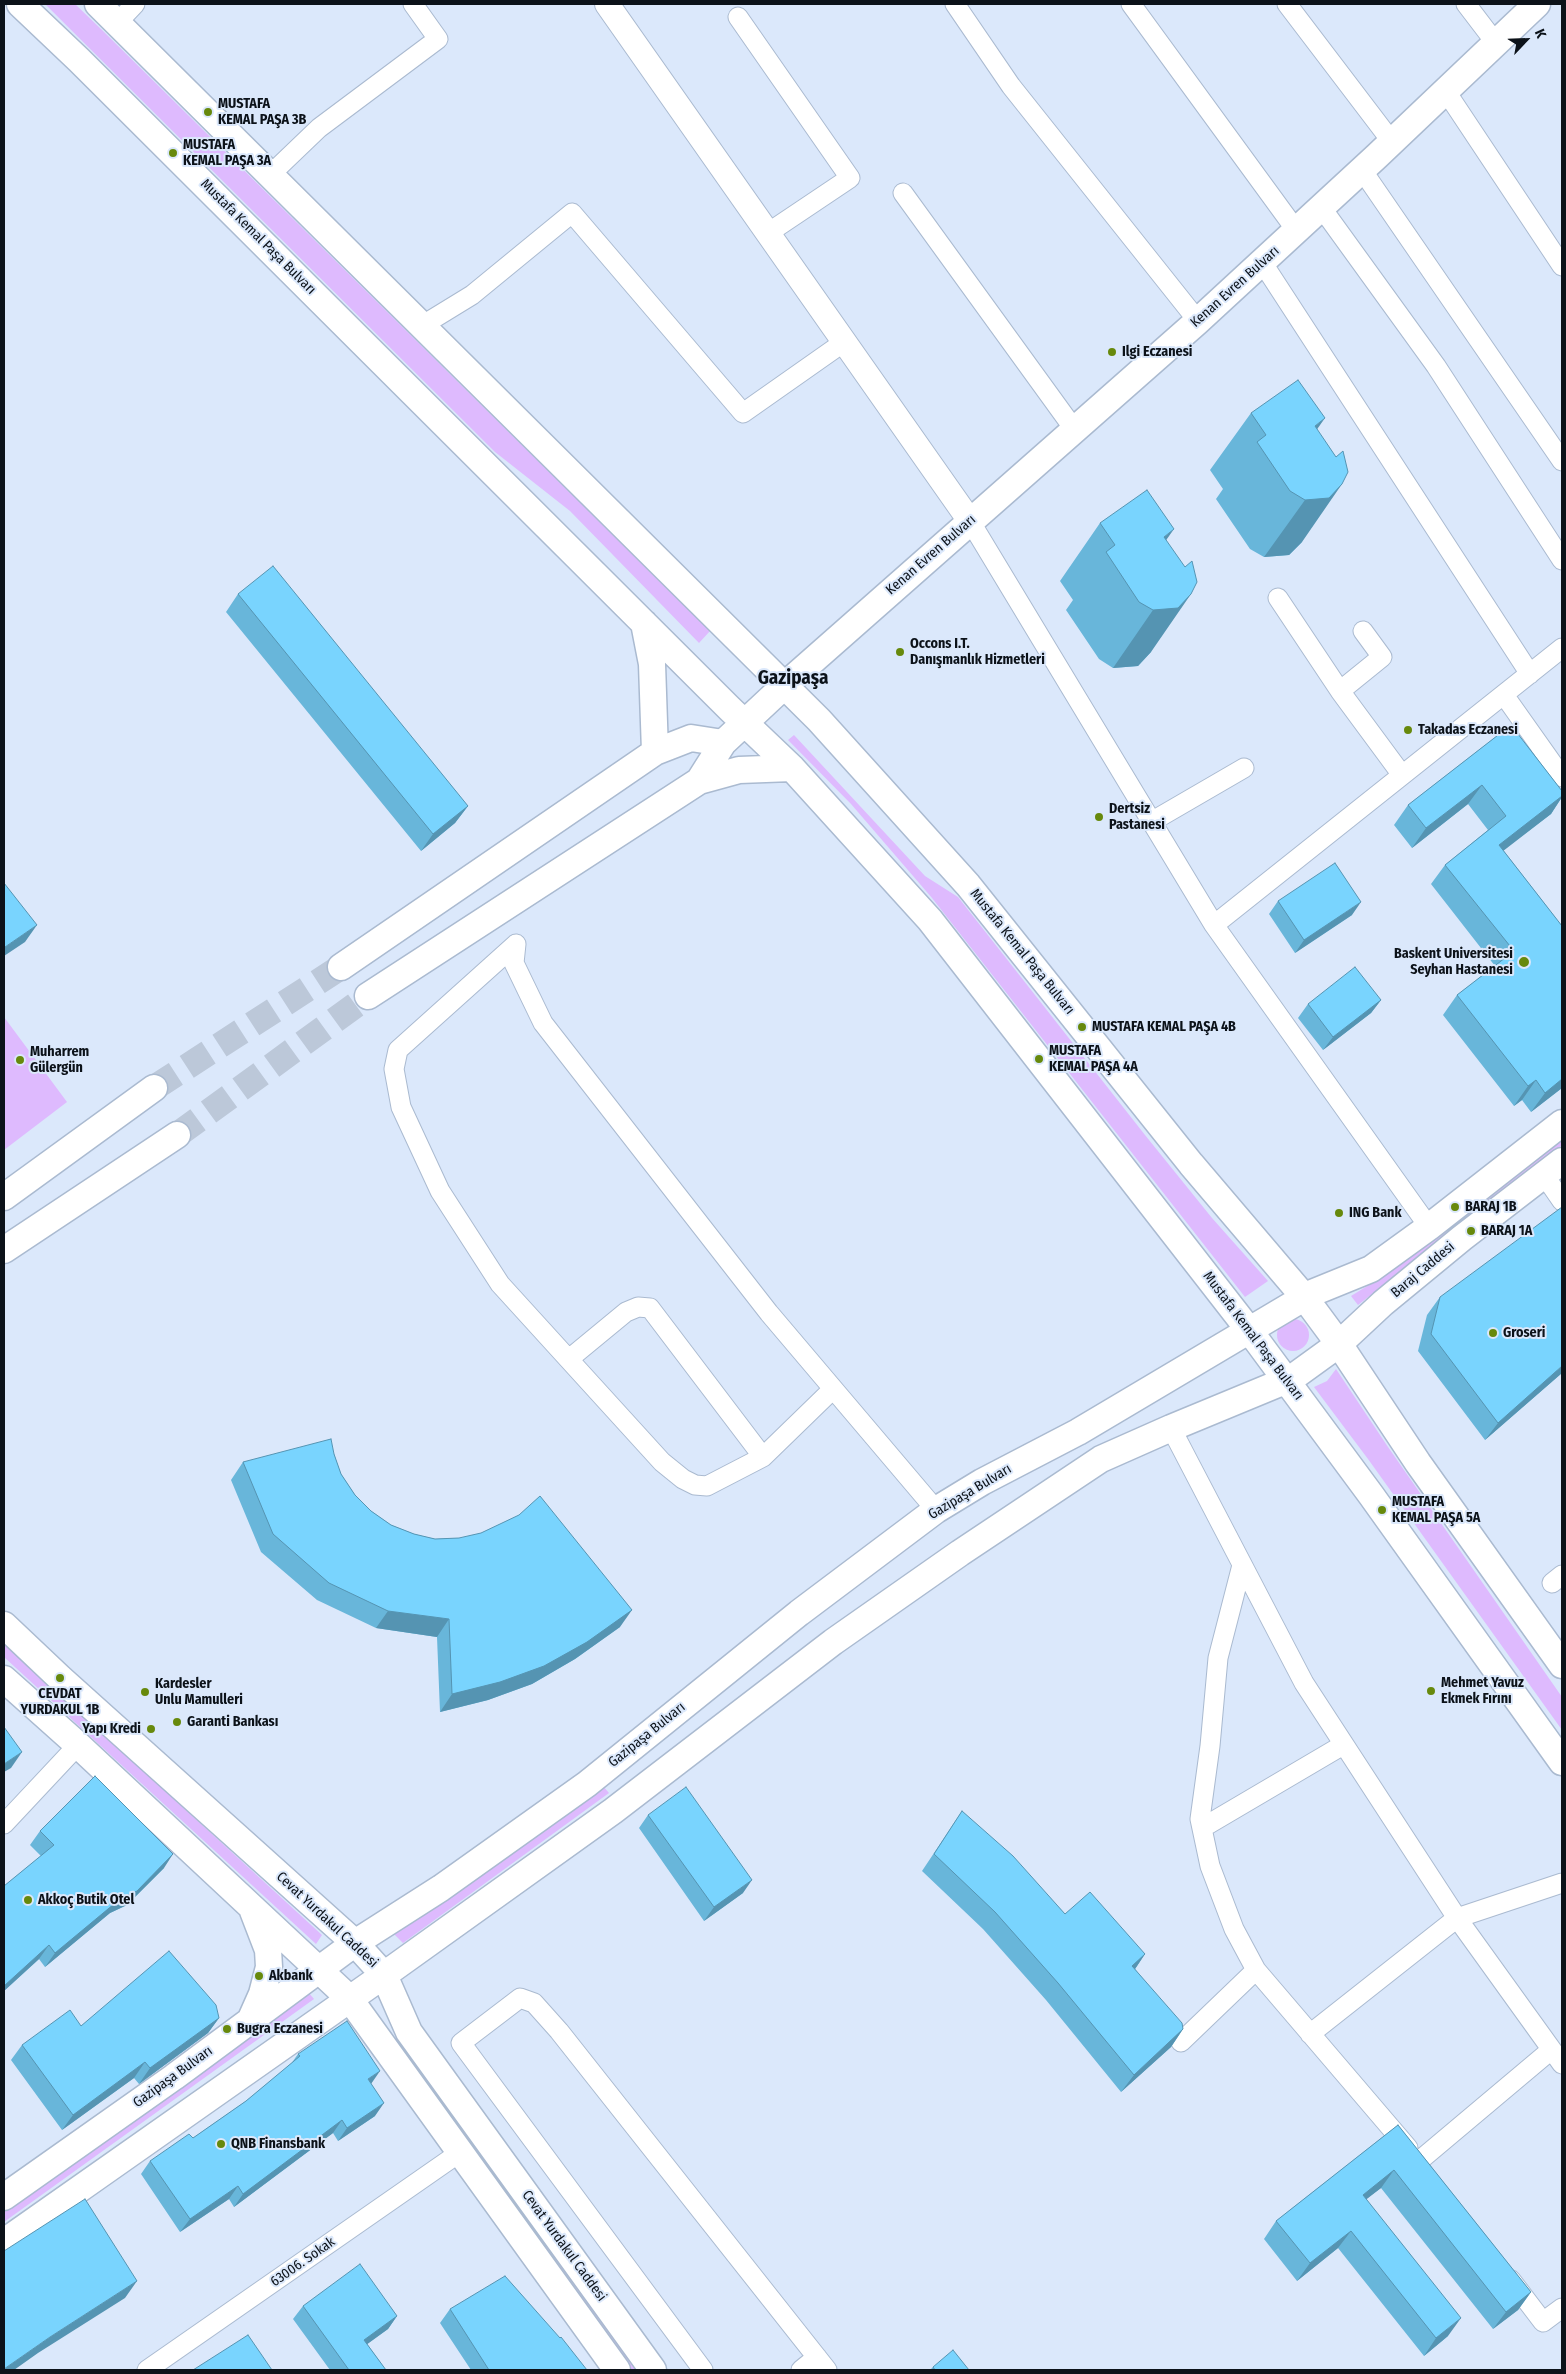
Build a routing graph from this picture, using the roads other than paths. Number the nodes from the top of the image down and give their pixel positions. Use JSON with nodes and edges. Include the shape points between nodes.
{"nodes":[{"id":1,"x":20,"y":4,"type":"edge"},
{"id":2,"x":98,"y":4,"type":"edge"},
{"id":3,"x":135,"y":4,"type":"edge"},
{"id":4,"x":413,"y":4,"type":"edge"},
{"id":5,"x":607,"y":4,"type":"edge"},
{"id":6,"x":955,"y":4,"type":"edge"},
{"id":7,"x":1131,"y":4,"type":"edge"},
{"id":8,"x":1287,"y":4,"type":"edge"},
{"id":9,"x":1466,"y":4,"type":"edge"},
{"id":10,"x":1537,"y":4,"type":"edge"},
{"id":11,"x":738,"y":17,"type":"dead end"},
{"id":12,"x":117,"y":23,"type":"junction"},
{"id":13,"x":1495,"y":42,"type":"junction"},
{"id":14,"x":1445,"y":90,"type":"junction"},
{"id":15,"x":1392,"y":142,"type":"junction"},
{"id":16,"x":1362,"y":170,"type":"junction"},
{"id":17,"x":271,"y":174,"type":"junction"},
{"id":18,"x":903,"y":193,"type":"dead end"},
{"id":19,"x":1321,"y":207,"type":"junction"},
{"id":20,"x":1296,"y":230,"type":"junction"},
{"id":21,"x":768,"y":233,"type":"junction"},
{"id":22,"x":1262,"y":262,"type":"junction"},
{"id":23,"x":1562,"y":266,"type":"edge"},
{"id":24,"x":1198,"y":321,"type":"junction"},
{"id":25,"x":423,"y":325,"type":"junction"},
{"id":26,"x":844,"y":342,"type":"junction"},
{"id":27,"x":1074,"y":429,"type":"junction"},
{"id":28,"x":1562,"y":460,"type":"edge"},
{"id":29,"x":970,"y":521,"type":"junction"},
{"id":30,"x":1562,"y":560,"type":"edge"},
{"id":31,"x":1278,"y":598,"type":"dead end"},
{"id":32,"x":644,"y":623,"type":"junction"},
{"id":33,"x":1363,"y":631,"type":"dead end"},
{"id":34,"x":1562,"y":648,"type":"edge"},
{"id":35,"x":1530,"y":674,"type":"junction"},
{"id":36,"x":784,"y":686,"type":"junction"},
{"id":37,"x":1340,"y":691,"type":"junction"},
{"id":38,"x":1504,"y":695,"type":"junction"},
{"id":39,"x":746,"y":723,"type":"junction"},
{"id":40,"x":723,"y":743,"type":"junction"},
{"id":41,"x":655,"y":752,"type":"junction"},
{"id":42,"x":792,"y":768,"type":"junction"},
{"id":43,"x":1244,"y":768,"type":"dead end"},
{"id":44,"x":1402,"y":775,"type":"junction"},
{"id":45,"x":1562,"y":776,"type":"edge"},
{"id":46,"x":699,"y":781,"type":"junction"},
{"id":47,"x":1151,"y":822,"type":"junction"},
{"id":48,"x":1214,"y":925,"type":"junction"},
{"id":49,"x":341,"y":967,"type":"tunnel mouth"},
{"id":50,"x":368,"y":996,"type":"tunnel mouth"},
{"id":51,"x":154,"y":1088,"type":"tunnel mouth"},
{"id":52,"x":1562,"y":1123,"type":"edge"},
{"id":53,"x":177,"y":1135,"type":"tunnel mouth"},
{"id":54,"x":1553,"y":1168,"type":"edge"},
{"id":55,"x":4,"y":1197,"type":"edge"},
{"id":56,"x":1562,"y":1200,"type":"edge"},
{"id":57,"x":1429,"y":1227,"type":"junction"},
{"id":58,"x":4,"y":1250,"type":"edge"},
{"id":59,"x":1305,"y":1298,"type":"junction"},
{"id":60,"x":1249,"y":1330,"type":"junction"},
{"id":61,"x":1339,"y":1344,"type":"junction"},
{"id":62,"x":569,"y":1359,"type":"junction"},
{"id":63,"x":1286,"y":1380,"type":"junction"},
{"id":64,"x":833,"y":1389,"type":"junction"},
{"id":65,"x":1171,"y":1428,"type":"junction"},
{"id":66,"x":763,"y":1457,"type":"junction"},
{"id":67,"x":936,"y":1510,"type":"junction"},
{"id":68,"x":1242,"y":1565,"type":"junction"},
{"id":69,"x":4,"y":1625,"type":"edge"},
{"id":70,"x":1562,"y":1665,"type":"edge"},
{"id":71,"x":4,"y":1679,"type":"edge"},
{"id":72,"x":78,"y":1745,"type":"junction"},
{"id":73,"x":1343,"y":1745,"type":"junction"},
{"id":74,"x":1562,"y":1762,"type":"edge"},
{"id":75,"x":4,"y":1824,"type":"edge"},
{"id":76,"x":1202,"y":1828,"type":"junction"},
{"id":77,"x":1562,"y":1883,"type":"edge"},
{"id":78,"x":251,"y":1906,"type":"junction"},
{"id":79,"x":1457,"y":1918,"type":"junction"},
{"id":80,"x":355,"y":1943,"type":"junction"},
{"id":81,"x":320,"y":1970,"type":"junction"},
{"id":82,"x":1256,"y":1970,"type":"junction"},
{"id":83,"x":384,"y":1975,"type":"junction"},
{"id":84,"x":349,"y":1998,"type":"junction"},
{"id":85,"x":250,"y":2021,"type":"junction"},
{"id":86,"x":1310,"y":2034,"type":"junction"},
{"id":87,"x":1181,"y":2042,"type":"edge"},
{"id":88,"x":1556,"y":2057,"type":"edge"},
{"id":89,"x":458,"y":2153,"type":"junction"},
{"id":90,"x":1419,"y":2161,"type":"junction"},
{"id":91,"x":1431,"y":2176,"type":"edge"},
{"id":92,"x":4,"y":2196,"type":"edge"},
{"id":93,"x":4,"y":2242,"type":"edge"},
{"id":94,"x":1502,"y":2268,"type":"edge"},
{"id":95,"x":1562,"y":2308,"type":"edge"},
{"id":96,"x":822,"y":2364,"type":"edge"},
{"id":97,"x":147,"y":2370,"type":"edge"},
{"id":98,"x":617,"y":2370,"type":"edge"},
{"id":99,"x":653,"y":2370,"type":"edge"},
{"id":100,"x":703,"y":2370,"type":"edge"},
{"id":101,"x":801,"y":2370,"type":"edge"}],
"edges":[{"from":1,"to":32,"type":"main road","name":"Mustafa Kemal Paşa Bulvarı"},
{"from":2,"to":12,"type":"main road"},
{"from":3,"to":12,"type":"street"},
{"from":4,"to":17,"type":"street","via":[[438,39],[319,128]]},
{"from":5,"to":21,"type":"street"},
{"from":6,"to":24,"type":"street","via":[[1011,86]]},
{"from":7,"to":20,"type":"street"},
{"from":8,"to":15,"type":"street"},
{"from":9,"to":13,"type":"street"},
{"from":10,"to":13,"type":"main road","name":"Kenan Evren Bulvarı"},
{"from":11,"to":21,"type":"street","via":[[850,178]]},
{"from":12,"to":17,"type":"main road"},
{"from":13,"to":14,"type":"main road","name":"Kenan Evren Bulvarı"},
{"from":14,"to":15,"type":"main road","name":"Kenan Evren Bulvarı"},
{"from":14,"to":23,"type":"street"},
{"from":15,"to":16,"type":"main road","name":"Kenan Evren Bulvarı"},
{"from":16,"to":19,"type":"main road","name":"Kenan Evren Bulvarı"},
{"from":16,"to":28,"type":"street"},
{"from":17,"to":25,"type":"main road"},
{"from":18,"to":27,"type":"street"},
{"from":19,"to":20,"type":"main road","name":"Kenan Evren Bulvarı"},
{"from":19,"to":30,"type":"street","via":[[1436,366]]},
{"from":20,"to":22,"type":"main road","name":"Kenan Evren Bulvarı"},
{"from":21,"to":26,"type":"street"},
{"from":22,"to":24,"type":"main road","name":"Kenan Evren Bulvarı"},
{"from":22,"to":35,"type":"street"},
{"from":24,"to":27,"type":"main road","name":"Kenan Evren Bulvarı"},
{"from":25,"to":26,"type":"street","via":[[472,295],[572,213],[743,413]]},
{"from":25,"to":36,"type":"main road","name":"Mustafa Kemal Paşa Bulvarı"},
{"from":26,"to":29,"type":"street"},
{"from":27,"to":29,"type":"main road","name":"Kenan Evren Bulvarı"},
{"from":29,"to":36,"type":"main road","name":"Kenan Evren Bulvarı"},
{"from":29,"to":47,"type":"street"},
{"from":31,"to":37,"type":"street"},
{"from":32,"to":39,"type":"main road","name":"Mustafa Kemal Paşa Bulvarı"},
{"from":32,"to":41,"type":"main road","via":[[652,664]]},
{"from":33,"to":37,"type":"street","via":[[1382,657]]},
{"from":34,"to":35,"type":"street"},
{"from":35,"to":38,"type":"street"},
{"from":36,"to":39,"type":"main road","name":"Kenan Evren Bulvarı"},
{"from":36,"to":59,"type":"main road","name":"Mustafa Kemal Paşa Bulvarı","via":[[819,720],[968,885],[1191,1164]]},
{"from":37,"to":44,"type":"street"},
{"from":38,"to":44,"type":"street"},
{"from":38,"to":45,"type":"street"},
{"from":39,"to":40,"type":"main road","name":"Kenan Evren Bulvarı"},
{"from":39,"to":42,"type":"main road","name":"Mustafa Kemal Paşa Bulvarı"},
{"from":40,"to":41,"type":"main road","via":[[692,738]]},
{"from":40,"to":46,"type":"main road","name":"Kenan Evren Bulvarı"},
{"from":41,"to":49,"type":"main road"},
{"from":42,"to":46,"type":"main road","via":[[739,770]]},
{"from":42,"to":60,"type":"main road","name":"Mustafa Kemal Paşa Bulvarı","via":[[930,920]]},
{"from":43,"to":47,"type":"street"},
{"from":44,"to":48,"type":"street"},
{"from":46,"to":50,"type":"main road"},
{"from":47,"to":48,"type":"street"},
{"from":48,"to":57,"type":"street"},
{"from":51,"to":55,"type":"main road"},
{"from":52,"to":57,"type":"main road","name":"Baraj Caddesi"},
{"from":53,"to":58,"type":"main road"},
{"from":54,"to":56,"type":"street"},
{"from":54,"to":61,"type":"main road","name":"Baraj Caddesi","via":[[1383,1303]]},
{"from":57,"to":59,"type":"main road","name":"Baraj Caddesi","via":[[1371,1269]]},
{"from":59,"to":60,"type":"main road","name":"Gazipaşa Bulvarı"},
{"from":59,"to":61,"type":"main road","name":"Mustafa Kemal Paşa Bulvarı"},
{"from":60,"to":63,"type":"main road","name":"Mustafa Kemal Paşa Bulvarı"},
{"from":60,"to":67,"type":"main road","name":"Gazipaşa Bulvarı","via":[[1078,1432]]},
{"from":61,"to":63,"type":"main road","name":"Baraj Caddesi"},
{"from":61,"to":70,"type":"main road","name":"Mustafa Kemal Paşa Bulvarı","via":[[1418,1464]]},
{"from":62,"to":64,"type":"street","via":[[500,1284],[440,1191],[401,1107],[394,1069],[398,1050],[516,944],[514,963],[543,1023],[769,1313]]},
{"from":62,"to":66,"type":"street","via":[[662,1462],[683,1479],[707,1486]]},
{"from":62,"to":66,"type":"street","via":[[626,1312],[638,1307],[650,1308]]},
{"from":63,"to":65,"type":"main road"},
{"from":63,"to":74,"type":"main road","name":"Mustafa Kemal Paşa Bulvarı"},
{"from":64,"to":66,"type":"street"},
{"from":64,"to":67,"type":"street"},
{"from":65,"to":68,"type":"street"},
{"from":65,"to":83,"type":"main road","via":[[1101,1460],[960,1553],[833,1642],[613,1811]]},
{"from":67,"to":80,"type":"main road","name":"Gazipaşa Bulvarı","via":[[799,1613],[586,1784],[441,1888]]},
{"from":68,"to":73,"type":"street","via":[[1304,1683]]},
{"from":68,"to":76,"type":"street","via":[[1218,1658],[1200,1819]]},
{"from":69,"to":80,"type":"main road","name":"Cevat Yurdakul Caddesi"},
{"from":71,"to":72,"type":"main road"},
{"from":72,"to":75,"type":"street"},
{"from":72,"to":78,"type":"main road"},
{"from":73,"to":76,"type":"street"},
{"from":73,"to":79,"type":"street"},
{"from":76,"to":82,"type":"street","via":[[1210,1866],[1234,1929]]},
{"from":77,"to":79,"type":"street"},
{"from":78,"to":81,"type":"main road"},
{"from":78,"to":85,"type":"main road","via":[[268,1950],[269,1967]]},
{"from":79,"to":86,"type":"street"},
{"from":79,"to":88,"type":"street"},
{"from":80,"to":81,"type":"main road","name":"Gazipaşa Bulvarı"},
{"from":80,"to":83,"type":"main road","name":"Cevat Yurdakul Caddesi"},
{"from":81,"to":84,"type":"main road"},
{"from":81,"to":85,"type":"main road","name":"Gazipaşa Bulvarı"},
{"from":82,"to":86,"type":"street"},
{"from":82,"to":87,"type":"street"},
{"from":83,"to":84,"type":"main road"},
{"from":83,"to":99,"type":"main road","name":"Cevat Yurdakul Caddesi","via":[[409,2032]]},
{"from":84,"to":89,"type":"main road"},
{"from":84,"to":93,"type":"main road"},
{"from":85,"to":92,"type":"main road","name":"Gazipaşa Bulvarı"},
{"from":86,"to":90,"type":"street"},
{"from":88,"to":90,"type":"street"},
{"from":89,"to":97,"type":"street","name":"63006. Sokak"},
{"from":89,"to":98,"type":"main road"},
{"from":90,"to":91,"type":"street"},
{"from":94,"to":95,"type":"street","via":[[1543,2322]]},
{"from":96,"to":100,"type":"street","via":[[559,2031],[534,2003],[520,1998],[461,2043]]},
{"from":96,"to":101,"type":"street"}]}
